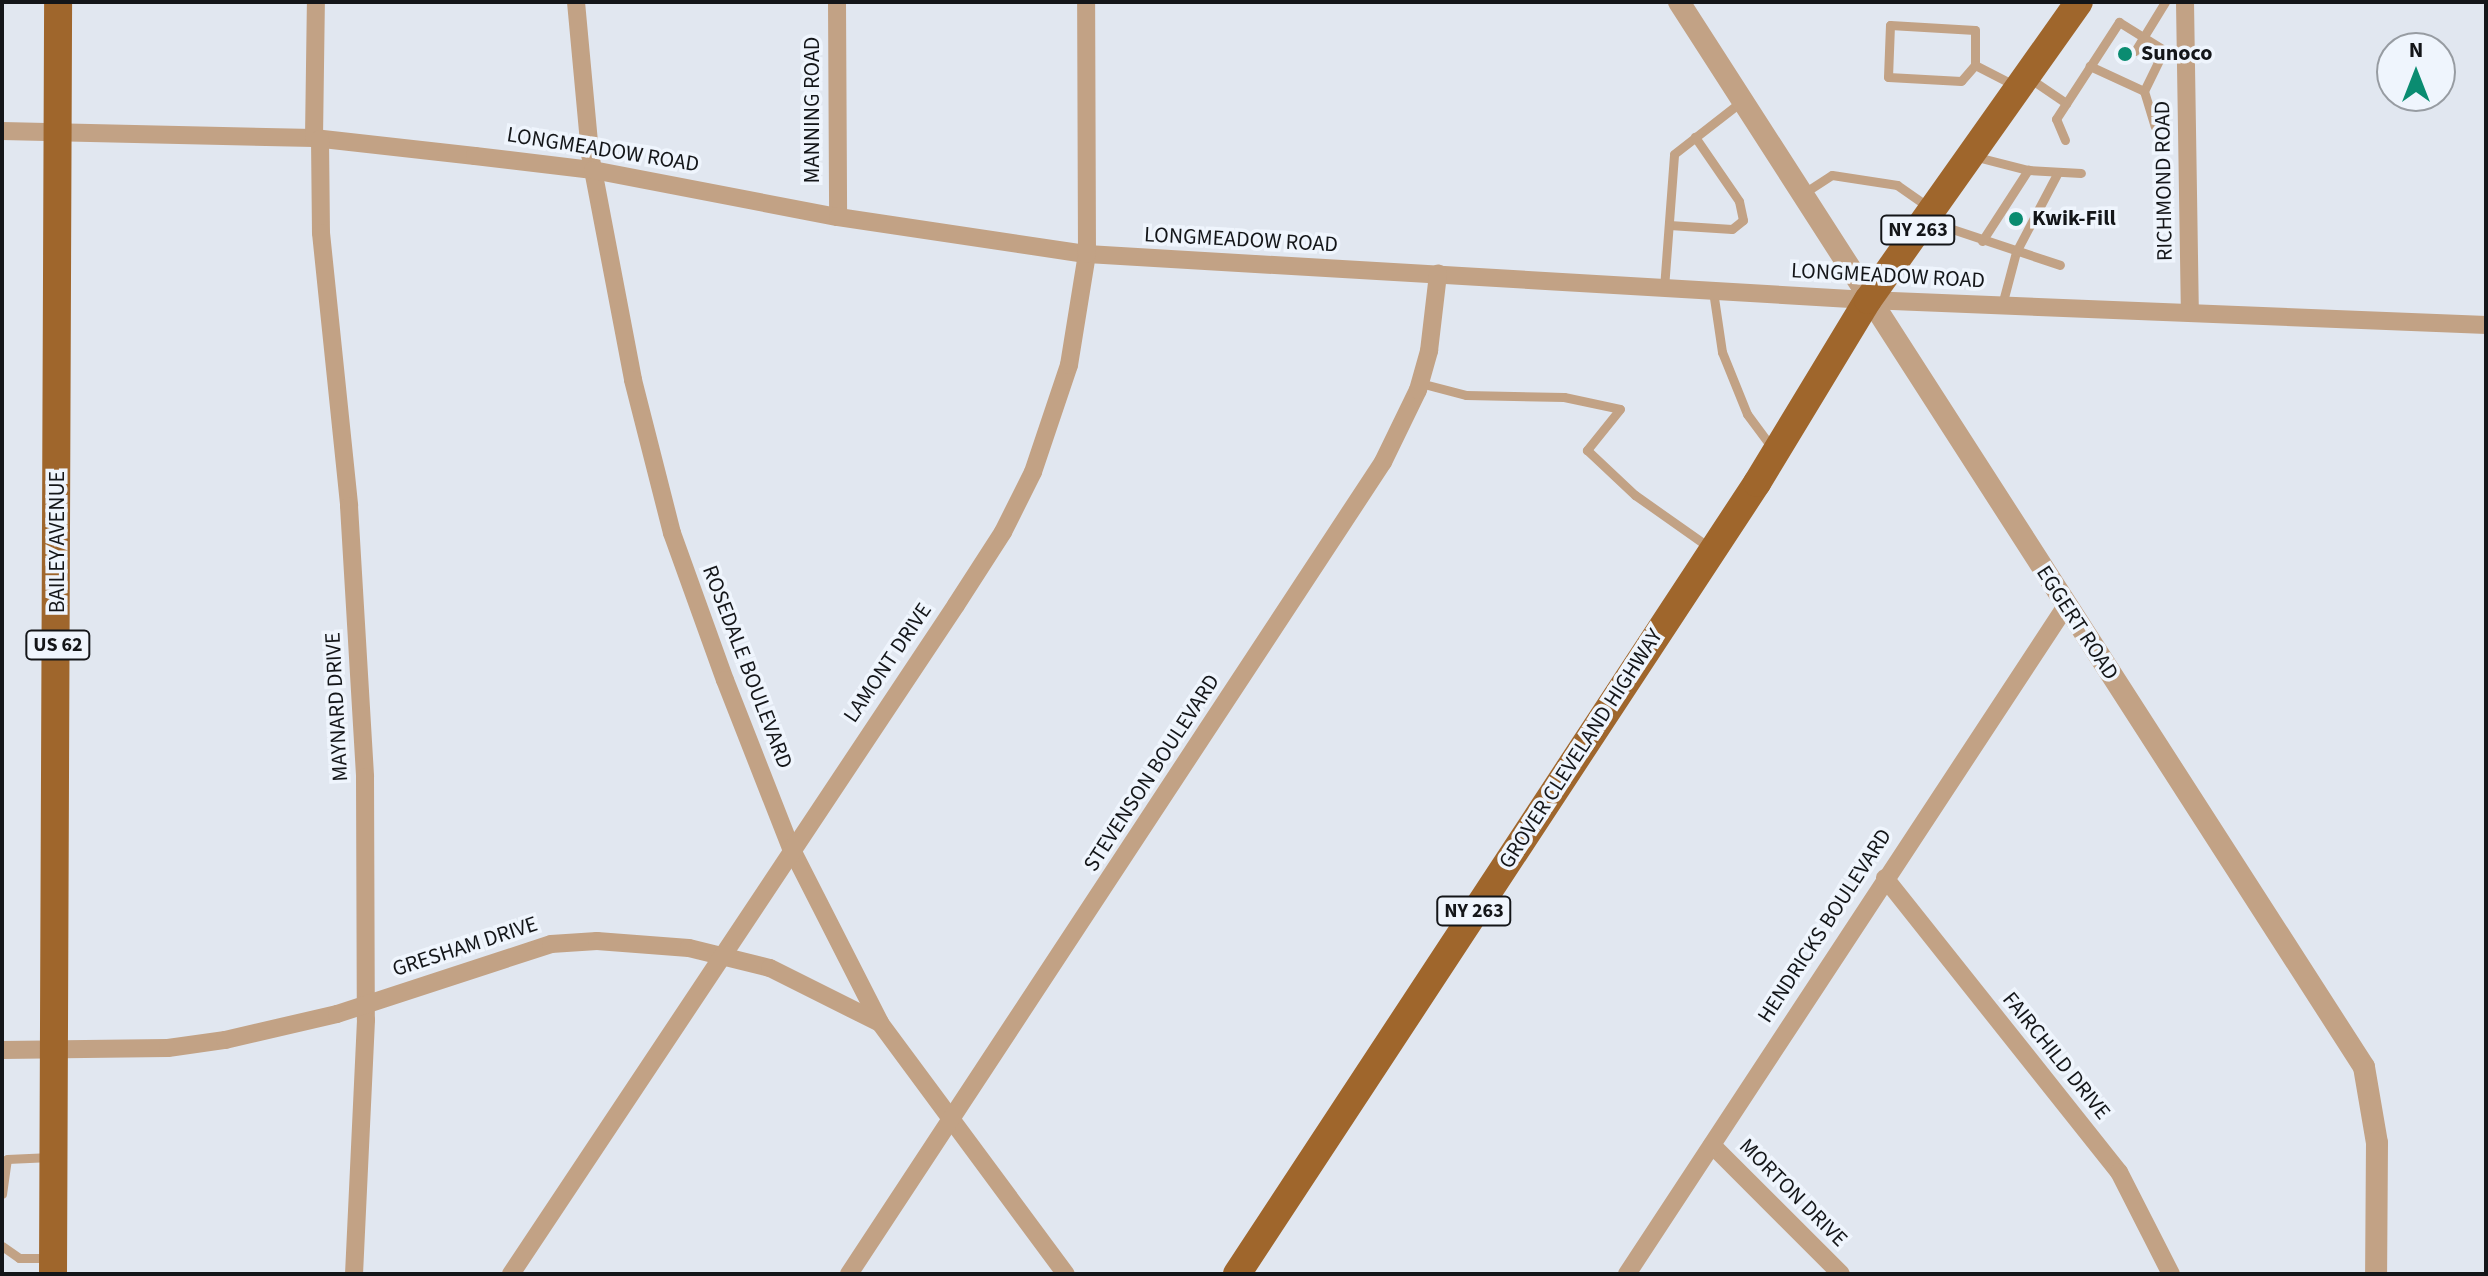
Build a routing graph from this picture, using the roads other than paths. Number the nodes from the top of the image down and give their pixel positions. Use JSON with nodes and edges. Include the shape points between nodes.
{"nodes":[{"id":1,"x":58,"y":2,"type":"edge"},
{"id":2,"x":316,"y":2,"type":"edge"},
{"id":3,"x":576,"y":2,"type":"edge"},
{"id":4,"x":837,"y":2,"type":"edge"},
{"id":5,"x":1086,"y":2,"type":"edge"},
{"id":6,"x":1679,"y":2,"type":"edge"},
{"id":7,"x":2079,"y":2,"type":"edge"},
{"id":8,"x":2185,"y":2,"type":"edge"},
{"id":9,"x":2160,"y":4,"type":"edge"},
{"id":10,"x":2143,"y":37,"type":"junction"},
{"id":11,"x":2135,"y":51,"type":"dead end"},
{"id":12,"x":1975,"y":65,"type":"junction"},
{"id":13,"x":2090,"y":66,"type":"junction"},
{"id":14,"x":2023,"y":82,"type":"junction"},
{"id":15,"x":2144,"y":91,"type":"junction"},
{"id":16,"x":1742,"y":101,"type":"junction"},
{"id":17,"x":2066,"y":103,"type":"junction"},
{"id":18,"x":2155,"y":126,"type":"dead end"},
{"id":19,"x":2,"y":131,"type":"edge"},
{"id":20,"x":57,"y":131,"type":"junction"},
{"id":21,"x":1695,"y":137,"type":"junction"},
{"id":22,"x":317,"y":139,"type":"junction"},
{"id":23,"x":2065,"y":140,"type":"dead end"},
{"id":24,"x":1970,"y":155,"type":"junction"},
{"id":25,"x":593,"y":170,"type":"junction"},
{"id":26,"x":2028,"y":170,"type":"junction"},
{"id":27,"x":2058,"y":172,"type":"junction"},
{"id":28,"x":2081,"y":173,"type":"dead end"},
{"id":29,"x":1801,"y":195,"type":"junction"},
{"id":30,"x":1929,"y":215,"type":"junction"},
{"id":31,"x":838,"y":217,"type":"junction"},
{"id":32,"x":1669,"y":225,"type":"junction"},
{"id":33,"x":1982,"y":241,"type":"junction"},
{"id":34,"x":2016,"y":252,"type":"junction"},
{"id":35,"x":1087,"y":254,"type":"junction"},
{"id":36,"x":2060,"y":265,"type":"dead end"},
{"id":37,"x":1438,"y":274,"type":"junction"},
{"id":38,"x":1664,"y":288,"type":"junction"},
{"id":39,"x":1713,"y":291,"type":"junction"},
{"id":40,"x":1868,"y":300,"type":"junction"},
{"id":41,"x":2002,"y":305,"type":"junction"},
{"id":42,"x":2190,"y":312,"type":"junction"},
{"id":43,"x":2486,"y":325,"type":"edge"},
{"id":44,"x":1420,"y":383,"type":"junction"},
{"id":45,"x":1776,"y":453,"type":"junction"},
{"id":46,"x":1713,"y":550,"type":"junction"},
{"id":47,"x":2066,"y":606,"type":"junction"},
{"id":48,"x":791,"y":848,"type":"junction"},
{"id":49,"x":1885,"y":878,"type":"junction"},
{"id":50,"x":719,"y":955,"type":"junction"},
{"id":51,"x":365,"y":1005,"type":"junction"},
{"id":52,"x":880,"y":1023,"type":"junction"},
{"id":53,"x":2,"y":1050,"type":"edge"},
{"id":54,"x":55,"y":1051,"type":"junction"},
{"id":55,"x":955,"y":1118,"type":"junction"},
{"id":56,"x":1712,"y":1145,"type":"junction"},
{"id":57,"x":54,"y":1157,"type":"junction"},
{"id":58,"x":2,"y":1194,"type":"edge"},
{"id":59,"x":2,"y":1246,"type":"edge"},
{"id":60,"x":53,"y":1266,"type":"edge"},
{"id":61,"x":354,"y":1274,"type":"edge"},
{"id":62,"x":511,"y":1274,"type":"edge"},
{"id":63,"x":849,"y":1274,"type":"edge"},
{"id":64,"x":1066,"y":1274,"type":"edge"},
{"id":65,"x":1237,"y":1274,"type":"edge"},
{"id":66,"x":1627,"y":1274,"type":"edge"},
{"id":67,"x":1841,"y":1274,"type":"edge"},
{"id":68,"x":2171,"y":1274,"type":"edge"},
{"id":69,"x":2376,"y":1274,"type":"edge"}],
"edges":[{"from":1,"to":20,"type":"main road","name":"BAILEY AVENUE","number":"US 62"},
{"from":2,"to":22,"type":"street","name":"MAYNARD DRIVE"},
{"from":3,"to":25,"type":"street","name":"ROSEDALE BOULEVARD"},
{"from":4,"to":31,"type":"street","name":"MANNING ROAD"},
{"from":5,"to":35,"type":"street","name":"LAMONT DRIVE"},
{"from":6,"to":16,"type":"street","name":"EGGERT ROAD"},
{"from":7,"to":14,"type":"main road","number":"NY 263"},
{"from":8,"to":42,"type":"street","name":"RICHMOND ROAD"},
{"from":9,"to":10,"type":"lane"},
{"from":10,"to":11,"type":"lane"},
{"from":10,"to":13,"type":"lane","via":[[2119,22]]},
{"from":10,"to":15,"type":"lane","via":[[2164,50]]},
{"from":12,"to":12,"type":"lane","via":[[1975,30],[1890,25],[1888,77],[1961,81]]},
{"from":12,"to":14,"type":"lane"},
{"from":13,"to":15,"type":"lane","via":[[2119,75]]},
{"from":13,"to":17,"type":"lane"},
{"from":14,"to":17,"type":"lane"},
{"from":14,"to":24,"type":"main road","number":"NY 263"},
{"from":15,"to":18,"type":"lane"},
{"from":16,"to":21,"type":"lane"},
{"from":16,"to":29,"type":"street","name":"EGGERT ROAD"},
{"from":17,"to":23,"type":"lane","via":[[2056,119]]},
{"from":19,"to":20,"type":"street","name":"LONGMEADOW ROAD"},
{"from":20,"to":22,"type":"street","name":"LONGMEADOW ROAD"},
{"from":20,"to":54,"type":"main road","name":"BAILEY AVENUE","number":"US 62"},
{"from":21,"to":32,"type":"lane","via":[[1674,154]]},
{"from":21,"to":32,"type":"lane","via":[[1739,201],[1743,220],[1732,229]]},
{"from":22,"to":25,"type":"street","name":"LONGMEADOW ROAD"},
{"from":22,"to":51,"type":"street","name":"MAYNARD DRIVE","via":[[361,696]]},
{"from":24,"to":26,"type":"lane"},
{"from":24,"to":30,"type":"main road","number":"NY 263"},
{"from":25,"to":31,"type":"street","name":"LONGMEADOW ROAD"},
{"from":25,"to":48,"type":"street","name":"ROSEDALE BOULEVARD","via":[[661,495],[688,582]]},
{"from":26,"to":27,"type":"lane"},
{"from":26,"to":33,"type":"lane"},
{"from":27,"to":28,"type":"lane"},
{"from":27,"to":34,"type":"lane"},
{"from":29,"to":30,"type":"lane","via":[[1832,175],[1897,185]]},
{"from":29,"to":40,"type":"street","name":"EGGERT ROAD"},
{"from":30,"to":33,"type":"lane"},
{"from":30,"to":40,"type":"main road","number":"NY 263"},
{"from":31,"to":35,"type":"street","name":"LONGMEADOW ROAD"},
{"from":32,"to":38,"type":"lane"},
{"from":33,"to":34,"type":"lane"},
{"from":34,"to":36,"type":"lane"},
{"from":34,"to":41,"type":"lane"},
{"from":35,"to":37,"type":"street","name":"LONGMEADOW ROAD"},
{"from":35,"to":48,"type":"street","name":"LAMONT DRIVE","via":[[1079,321],[1057,409],[1009,520]]},
{"from":37,"to":38,"type":"street","name":"LONGMEADOW ROAD"},
{"from":37,"to":44,"type":"street","name":"STEVENSON BOULEVARD","via":[[1435,325]]},
{"from":38,"to":39,"type":"street","name":"LONGMEADOW ROAD"},
{"from":39,"to":40,"type":"street","name":"LONGMEADOW ROAD"},
{"from":39,"to":45,"type":"lane","via":[[1722,352],[1747,414]]},
{"from":40,"to":41,"type":"street","name":"LONGMEADOW ROAD"},
{"from":40,"to":45,"type":"main road","name":"GROVER CLEVELAND HIGHWAY","number":"NY 263"},
{"from":40,"to":47,"type":"street","name":"EGGERT ROAD"},
{"from":41,"to":42,"type":"street","name":"LONGMEADOW ROAD"},
{"from":42,"to":43,"type":"street","name":"LONGMEADOW ROAD"},
{"from":44,"to":46,"type":"lane","via":[[1466,395],[1564,397],[1620,409],[1587,450],[1635,495]]},
{"from":44,"to":55,"type":"street","name":"STEVENSON BOULEVARD","via":[[1383,462]]},
{"from":45,"to":46,"type":"main road","name":"GROVER CLEVELAND HIGHWAY","number":"NY 263"},
{"from":46,"to":65,"type":"main road","name":"GROVER CLEVELAND HIGHWAY","number":"NY 263"},
{"from":47,"to":49,"type":"street","name":"HENDRICKS BOULEVARD"},
{"from":47,"to":69,"type":"street","name":"EGGERT ROAD","via":[[2364,1067],[2377,1143]]},
{"from":48,"to":50,"type":"street","name":"LAMONT DRIVE"},
{"from":48,"to":52,"type":"street","name":"ROSEDALE BOULEVARD"},
{"from":49,"to":56,"type":"street","name":"HENDRICKS BOULEVARD"},
{"from":49,"to":68,"type":"street","name":"FAIRCHILD DRIVE","via":[[2119,1172]]},
{"from":50,"to":51,"type":"street","name":"GRESHAM DRIVE","via":[[643,943],[551,944]]},
{"from":50,"to":52,"type":"street","name":"GRESHAM DRIVE","via":[[770,968]]},
{"from":50,"to":62,"type":"street","name":"LAMONT DRIVE"},
{"from":51,"to":54,"type":"street","name":"GRESHAM DRIVE","via":[[225,1040],[168,1048]]},
{"from":51,"to":61,"type":"street","name":"MAYNARD DRIVE"},
{"from":52,"to":55,"type":"street","name":"ROSEDALE BOULEVARD"},
{"from":53,"to":54,"type":"street","name":"GRESHAM DRIVE"},
{"from":54,"to":57,"type":"main road","name":"BAILEY AVENUE","number":"US 62"},
{"from":55,"to":63,"type":"street","name":"STEVENSON BOULEVARD"},
{"from":55,"to":64,"type":"street","name":"ROSEDALE BOULEVARD"},
{"from":56,"to":66,"type":"street","name":"HENDRICKS BOULEVARD"},
{"from":56,"to":67,"type":"street","name":"MORTON DRIVE"},
{"from":57,"to":58,"type":"lane","via":[[7,1159]]},
{"from":57,"to":60,"type":"main road","name":"BAILEY AVENUE","number":"US 62"},
{"from":59,"to":60,"type":"lane","via":[[19,1258]]}]}
